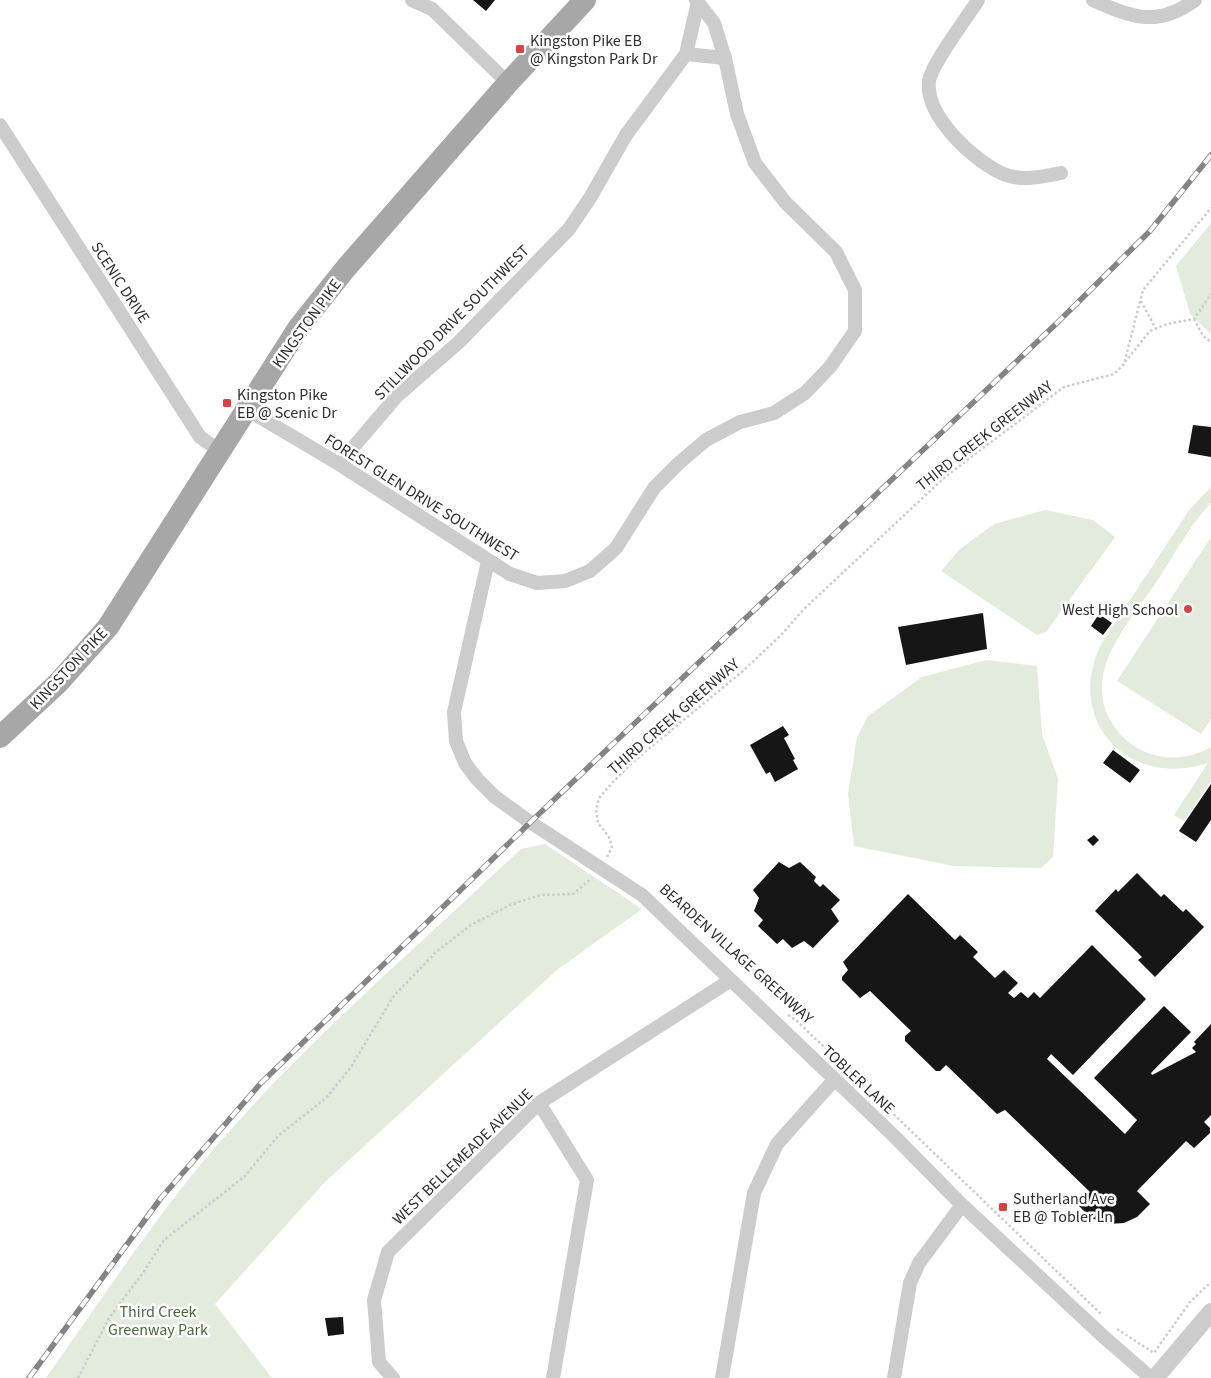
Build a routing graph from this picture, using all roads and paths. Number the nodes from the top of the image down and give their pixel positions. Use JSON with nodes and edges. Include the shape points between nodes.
{"nodes":[{"id":1,"x":412,"y":0,"type":"edge"},
{"id":2,"x":585,"y":0,"type":"edge"},
{"id":3,"x":978,"y":0,"type":"edge"},
{"id":4,"x":1093,"y":0,"type":"edge"},
{"id":5,"x":1195,"y":0,"type":"edge"},
{"id":6,"x":697,"y":1,"type":"edge"},
{"id":7,"x":686,"y":54,"type":"junction"},
{"id":8,"x":726,"y":58,"type":"junction"},
{"id":9,"x":508,"y":83,"type":"junction"},
{"id":10,"x":0,"y":125,"type":"edge"},
{"id":11,"x":6,"y":145,"type":"edge"},
{"id":12,"x":1061,"y":173,"type":"dead end"},
{"id":13,"x":1211,"y":208,"type":"edge"},
{"id":14,"x":1211,"y":294,"type":"edge"},
{"id":15,"x":1141,"y":301,"type":"junction"},
{"id":16,"x":1194,"y":319,"type":"junction"},
{"id":17,"x":1156,"y":329,"type":"junction"},
{"id":18,"x":1211,"y":342,"type":"edge"},
{"id":19,"x":1124,"y":364,"type":"junction"},
{"id":20,"x":246,"y":409,"type":"junction"},
{"id":21,"x":220,"y":451,"type":"junction"},
{"id":22,"x":339,"y":464,"type":"junction"},
{"id":23,"x":488,"y":561,"type":"junction"},
{"id":24,"x":0,"y":737,"type":"edge"},
{"id":25,"x":608,"y":856,"type":"junction"},
{"id":26,"x":615,"y":862,"type":"dead end"},
{"id":27,"x":600,"y":868,"type":"junction"},
{"id":28,"x":731,"y":980,"type":"junction"},
{"id":29,"x":783,"y":1012,"type":"dead end"},
{"id":30,"x":834,"y":1080,"type":"junction"},
{"id":31,"x":539,"y":1103,"type":"junction"},
{"id":32,"x":962,"y":1205,"type":"junction"},
{"id":33,"x":1211,"y":1282,"type":"edge"},
{"id":34,"x":1211,"y":1312,"type":"edge"},
{"id":35,"x":1108,"y":1321,"type":"dead end"},
{"id":36,"x":1114,"y":1328,"type":"dead end"},
{"id":37,"x":78,"y":1378,"type":"edge"},
{"id":38,"x":393,"y":1378,"type":"edge"},
{"id":39,"x":553,"y":1378,"type":"edge"},
{"id":40,"x":722,"y":1378,"type":"edge"},
{"id":41,"x":894,"y":1378,"type":"edge"},
{"id":42,"x":1151,"y":1378,"type":"edge"},
{"id":43,"x":1155,"y":1378,"type":"edge"}],
"edges":[{"from":1,"to":9,"type":"street","via":[[432,9]]},
{"from":2,"to":9,"type":"main road","name":"KINGSTON PIKE"},
{"from":3,"to":12,"type":"street","via":[[929,80],[933,108],[947,129],[1001,173],[1028,179]]},
{"from":4,"to":5,"type":"street","via":[[1124,13],[1149,18],[1173,12]]},
{"from":6,"to":7,"type":"street","name":"STILLWOOD DRIVE SOUTHWEST"},
{"from":6,"to":8,"type":"street","name":"FOREST GLEN DRIVE SOUTHWEST","via":[[714,23]]},
{"from":7,"to":8,"type":"street"},
{"from":7,"to":22,"type":"street","name":"STILLWOOD DRIVE SOUTHWEST","via":[[626,135],[569,228],[459,342],[397,396]]},
{"from":8,"to":23,"type":"street","name":"FOREST GLEN DRIVE SOUTHWEST","via":[[737,114],[755,162],[785,202],[836,252],[855,290],[855,332],[830,367],[805,393],[774,413],[740,422],[706,440],[678,463],[654,488],[616,548],[590,571],[565,581],[537,583],[510,574]]},
{"from":9,"to":20,"type":"main road","name":"KINGSTON PIKE","via":[[346,268],[299,327]]},
{"from":10,"to":11,"type":"street","name":"SCENIC DRIVE"},
{"from":11,"to":21,"type":"street","name":"SCENIC DRIVE","via":[[200,437]]},
{"from":13,"to":15,"type":"path","via":[[1142,290]]},
{"from":14,"to":16,"type":"path"},
{"from":15,"to":17,"type":"path"},
{"from":15,"to":19,"type":"path"},
{"from":16,"to":17,"type":"path"},
{"from":16,"to":18,"type":"path","via":[[1203,336]]},
{"from":17,"to":19,"type":"path","via":[[1150,331]]},
{"from":19,"to":25,"type":"path","name":"THIRD CREEK GREENWAY","via":[[1114,374],[1064,387],[945,477],[743,671],[634,761],[599,798],[596,810],[598,823],[612,847]]},
{"from":20,"to":21,"type":"main road","name":"KINGSTON PIKE"},
{"from":20,"to":22,"type":"street","name":"FOREST GLEN DRIVE SOUTHWEST"},
{"from":21,"to":24,"type":"main road","name":"KINGSTON PIKE","via":[[108,627],[58,683]]},
{"from":22,"to":23,"type":"street","name":"FOREST GLEN DRIVE SOUTHWEST"},
{"from":23,"to":27,"type":"street","name":"TOBLER LANE","via":[[454,712],[456,741],[465,763],[495,797]]},
{"from":25,"to":26,"type":"path"},
{"from":25,"to":27,"type":"path"},
{"from":27,"to":28,"type":"street","name":"TOBLER LANE","via":[[642,895]]},
{"from":27,"to":37,"type":"path","via":[[573,894],[540,895],[510,905],[471,925],[436,952],[393,997],[351,1067],[326,1098],[278,1136],[245,1176],[164,1240],[109,1318]]},
{"from":28,"to":30,"type":"street","name":"TOBLER LANE"},
{"from":28,"to":31,"type":"street","name":"WEST BELLEMEADE AVENUE"},
{"from":29,"to":35,"type":"path","name":"BEARDEN VILLAGE GREENWAY","via":[[797,1021]]},
{"from":30,"to":32,"type":"street","name":"TOBLER LANE"},
{"from":30,"to":40,"type":"street","via":[[777,1144],[754,1193]]},
{"from":31,"to":38,"type":"street","name":"WEST BELLEMEADE AVENUE","via":[[388,1252],[374,1300],[379,1362]]},
{"from":31,"to":39,"type":"street","via":[[587,1180]]},
{"from":32,"to":41,"type":"street","via":[[920,1263],[910,1283]]},
{"from":32,"to":42,"type":"street","name":"TOBLER LANE"},
{"from":33,"to":36,"type":"path","via":[[1190,1302],[1154,1353]]},
{"from":34,"to":43,"type":"street"}]}
